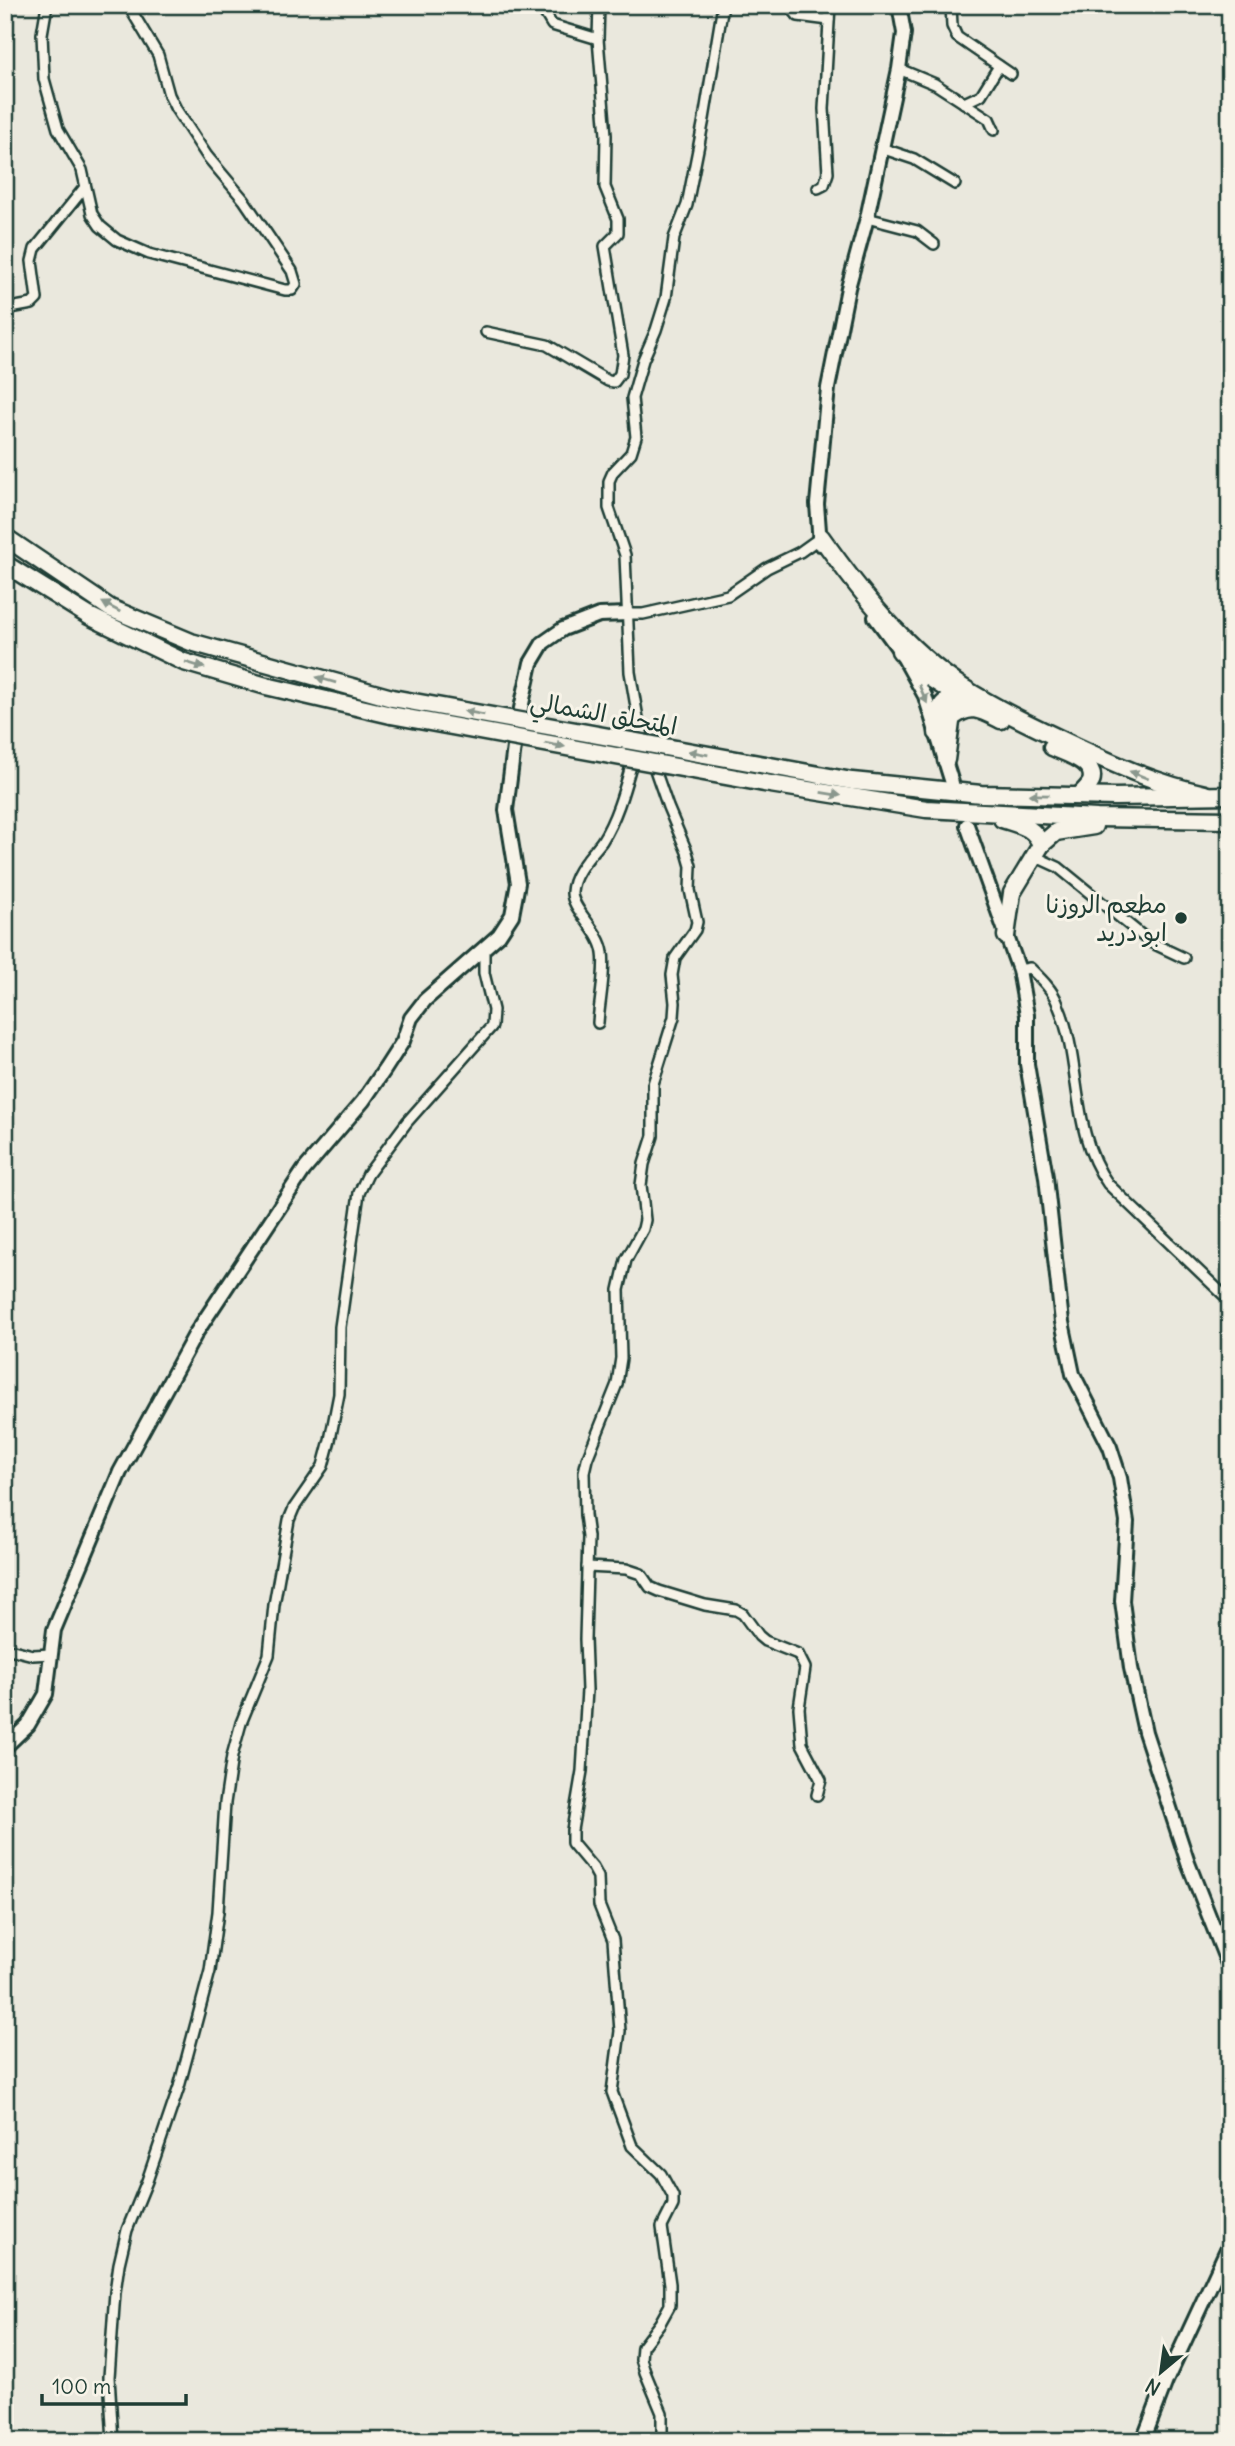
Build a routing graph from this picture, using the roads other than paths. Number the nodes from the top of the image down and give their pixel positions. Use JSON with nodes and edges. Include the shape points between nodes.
{"nodes":[{"id":1,"x":47,"y":5,"type":"edge"},
{"id":2,"x":128,"y":5,"type":"edge"},
{"id":3,"x":540,"y":5,"type":"edge"},
{"id":4,"x":599,"y":5,"type":"edge"},
{"id":5,"x":723,"y":5,"type":"edge"},
{"id":6,"x":789,"y":5,"type":"edge"},
{"id":7,"x":830,"y":5,"type":"edge"},
{"id":8,"x":899,"y":5,"type":"edge"},
{"id":9,"x":951,"y":5,"type":"edge"},
{"id":10,"x":830,"y":20,"type":"junction"},
{"id":11,"x":598,"y":39,"type":"junction"},
{"id":12,"x":999,"y":66,"type":"junction"},
{"id":13,"x":899,"y":69,"type":"junction"},
{"id":14,"x":1011,"y":74,"type":"dead end"},
{"id":15,"x":964,"y":103,"type":"junction"},
{"id":16,"x":994,"y":130,"type":"dead end"},
{"id":17,"x":881,"y":148,"type":"junction"},
{"id":18,"x":955,"y":184,"type":"dead end"},
{"id":19,"x":85,"y":187,"type":"junction"},
{"id":20,"x":818,"y":188,"type":"dead end"},
{"id":21,"x":867,"y":218,"type":"junction"},
{"id":22,"x":934,"y":244,"type":"dead end"},
{"id":23,"x":5,"y":309,"type":"edge"},
{"id":24,"x":486,"y":332,"type":"dead end"},
{"id":25,"x":5,"y":537,"type":"edge"},
{"id":26,"x":821,"y":537,"type":"junction"},
{"id":27,"x":5,"y":564,"type":"edge"},
{"id":28,"x":628,"y":614,"type":"junction"},
{"id":29,"x":900,"y":651,"type":"junction"},
{"id":30,"x":955,"y":686,"type":"junction"},
{"id":31,"x":391,"y":706,"type":"junction"},
{"id":32,"x":983,"y":711,"type":"junction"},
{"id":33,"x":953,"y":717,"type":"junction"},
{"id":34,"x":641,"y":731,"type":"junction"},
{"id":35,"x":937,"y":733,"type":"junction"},
{"id":36,"x":946,"y":760,"type":"junction"},
{"id":37,"x":952,"y":783,"type":"dead end"},
{"id":38,"x":1205,"y":794,"type":"junction"},
{"id":39,"x":1080,"y":795,"type":"junction"},
{"id":40,"x":1230,"y":795,"type":"edge"},
{"id":41,"x":990,"y":814,"type":"junction"},
{"id":42,"x":1167,"y":819,"type":"junction"},
{"id":43,"x":1230,"y":820,"type":"edge"},
{"id":44,"x":967,"y":825,"type":"dead end"},
{"id":45,"x":1038,"y":850,"type":"junction"},
{"id":46,"x":1002,"y":901,"type":"junction"},
{"id":47,"x":1006,"y":936,"type":"joint"},
{"id":48,"x":484,"y":950,"type":"junction"},
{"id":49,"x":1184,"y":958,"type":"dead end"},
{"id":50,"x":1019,"y":970,"type":"junction"},
{"id":51,"x":598,"y":1023,"type":"dead end"},
{"id":52,"x":1230,"y":1301,"type":"edge"},
{"id":53,"x":587,"y":1567,"type":"junction"},
{"id":54,"x":5,"y":1648,"type":"edge"},
{"id":55,"x":51,"y":1654,"type":"junction"},
{"id":56,"x":5,"y":1747,"type":"edge"},
{"id":57,"x":817,"y":1795,"type":"dead end"},
{"id":58,"x":1230,"y":1969,"type":"edge"},
{"id":59,"x":1230,"y":2243,"type":"edge"},
{"id":60,"x":114,"y":2441,"type":"edge"},
{"id":61,"x":660,"y":2441,"type":"edge"},
{"id":62,"x":1143,"y":2441,"type":"edge"}],
"edges":[{"from":1,"to":19,"type":"street","via":[[42,34],[44,79],[58,129],[82,170]]},
{"from":2,"to":19,"type":"street","via":[[158,55],[176,109],[267,233],[296,284],[285,290],[149,254],[117,240],[95,220]]},
{"from":3,"to":11,"type":"street","via":[[552,25]]},
{"from":4,"to":11,"type":"street"},
{"from":5,"to":28,"type":"street","via":[[687,205],[674,238],[666,298],[632,398],[636,437],[631,453],[609,481],[609,509],[625,555]]},
{"from":6,"to":10,"type":"street","via":[[798,16]]},
{"from":7,"to":10,"type":"street"},
{"from":8,"to":13,"type":"main road","via":[[904,33]]},
{"from":9,"to":12,"type":"street","via":[[957,37]]},
{"from":10,"to":20,"type":"street","via":[[824,109],[828,173],[824,186]]},
{"from":11,"to":24,"type":"street","via":[[605,187],[618,219],[618,233],[606,246],[623,355],[620,374],[608,382],[547,345]]},
{"from":12,"to":14,"type":"street"},
{"from":12,"to":15,"type":"street","via":[[981,95]]},
{"from":13,"to":15,"type":"street"},
{"from":13,"to":17,"type":"main road"},
{"from":15,"to":16,"type":"street","via":[[989,119]]},
{"from":17,"to":18,"type":"street","via":[[914,159]]},
{"from":17,"to":21,"type":"main road"},
{"from":19,"to":23,"type":"street","via":[[35,249],[37,299]]},
{"from":21,"to":22,"type":"street","via":[[917,231]]},
{"from":21,"to":26,"type":"main road","via":[[828,388],[817,504]]},
{"from":31,"to":25,"type":"highway","name":"المتحلق الشمالي","one_way":true,"via":[[191,642],[110,608]]},
{"from":26,"to":28,"type":"street","via":[[728,596]]},
{"from":26,"to":29,"type":"main road","via":[[820,549]]},
{"from":26,"to":30,"type":"highway","via":[[914,649]]},
{"from":27,"to":31,"type":"highway","name":"المتحلق الشمالي","one_way":true,"via":[[89,616],[184,662],[266,686]]},
{"from":28,"to":34,"type":"street"},
{"from":28,"to":48,"type":"main road","via":[[599,615],[563,629],[543,643],[531,663],[506,810],[517,869],[517,898],[512,915]]},
{"from":29,"to":30,"type":"highway","via":[[926,676]]},
{"from":29,"to":35,"type":"main road","one_way":true,"via":[[925,696]]},
{"from":30,"to":32,"type":"highway"},
{"from":30,"to":33,"type":"highway"},
{"from":30,"to":35,"type":"highway","via":[[938,713]]},
{"from":38,"to":30,"type":"highway","one_way":true,"via":[[1133,773]]},
{"from":39,"to":31,"type":"highway","name":"المتحلق الشمالي","one_way":true,"bridge":true,"via":[[981,794],[852,781]]},
{"from":31,"to":41,"type":"highway","name":"المتحلق الشمالي","one_way":true,"bridge":true,"via":[[764,783],[926,809]]},
{"from":32,"to":33,"type":"highway","via":[[963,709]]},
{"from":32,"to":39,"type":"highway","via":[[1086,764],[1091,782]]},
{"from":33,"to":36,"type":"highway"},
{"from":34,"to":51,"type":"street","via":[[614,818],[583,866],[572,895],[604,954]]},
{"from":34,"to":53,"type":"street","via":[[687,852],[697,922],[675,958],[674,1017],[653,1084],[653,1136],[641,1185],[645,1220],[626,1260],[619,1290],[619,1371],[584,1472]]},
{"from":35,"to":36,"type":"main road"},
{"from":36,"to":37,"type":"main road"},
{"from":38,"to":39,"type":"highway","name":"المتحلق الشمالي"},
{"from":38,"to":40,"type":"highway","name":"المتحلق الشمالي"},
{"from":41,"to":42,"type":"highway","name":"المتحلق الشمالي"},
{"from":41,"to":45,"type":"highway","via":[[1030,828],[1038,836]]},
{"from":42,"to":43,"type":"highway","name":"المتحلق الشمالي"},
{"from":42,"to":45,"type":"highway","via":[[1068,829],[1056,832]]},
{"from":44,"to":46,"type":"main road"},
{"from":45,"to":46,"type":"highway"},
{"from":45,"to":49,"type":"street","via":[[1150,942]]},
{"from":46,"to":47,"type":"highway"},
{"from":47,"to":50,"type":"main road"},
{"from":48,"to":55,"type":"main road","via":[[450,976],[411,1018],[385,1069],[304,1170],[196,1333],[120,1472],[54,1630]]},
{"from":48,"to":60,"type":"street","via":[[492,1026],[407,1122],[359,1193],[340,1327],[339,1394],[330,1440],[323,1466],[289,1520],[269,1655],[232,1756],[210,1971],[180,2087],[127,2230],[119,2264],[109,2377]]},
{"from":50,"to":52,"type":"street","via":[[1030,968],[1057,1002],[1087,1146],[1096,1169]]},
{"from":50,"to":58,"type":"main road","via":[[1062,1322],[1073,1374],[1110,1447],[1120,1478],[1126,1522],[1122,1601],[1131,1668],[1172,1819]]},
{"from":53,"to":57,"type":"street","via":[[626,1569],[641,1574],[659,1591],[736,1610],[765,1641],[798,1654],[805,1668],[799,1707],[802,1744],[821,1780]]},
{"from":53,"to":61,"type":"street","via":[[584,1750],[572,1843],[598,1877],[599,1905],[613,1940],[620,2031],[612,2092],[632,2147],[661,2174],[673,2196],[662,2227],[670,2305],[642,2347],[641,2360],[662,2413]]},
{"from":54,"to":55,"type":"street"},
{"from":55,"to":56,"type":"main road","via":[[46,1694],[28,1725]]},
{"from":59,"to":62,"type":"main road"}]}
